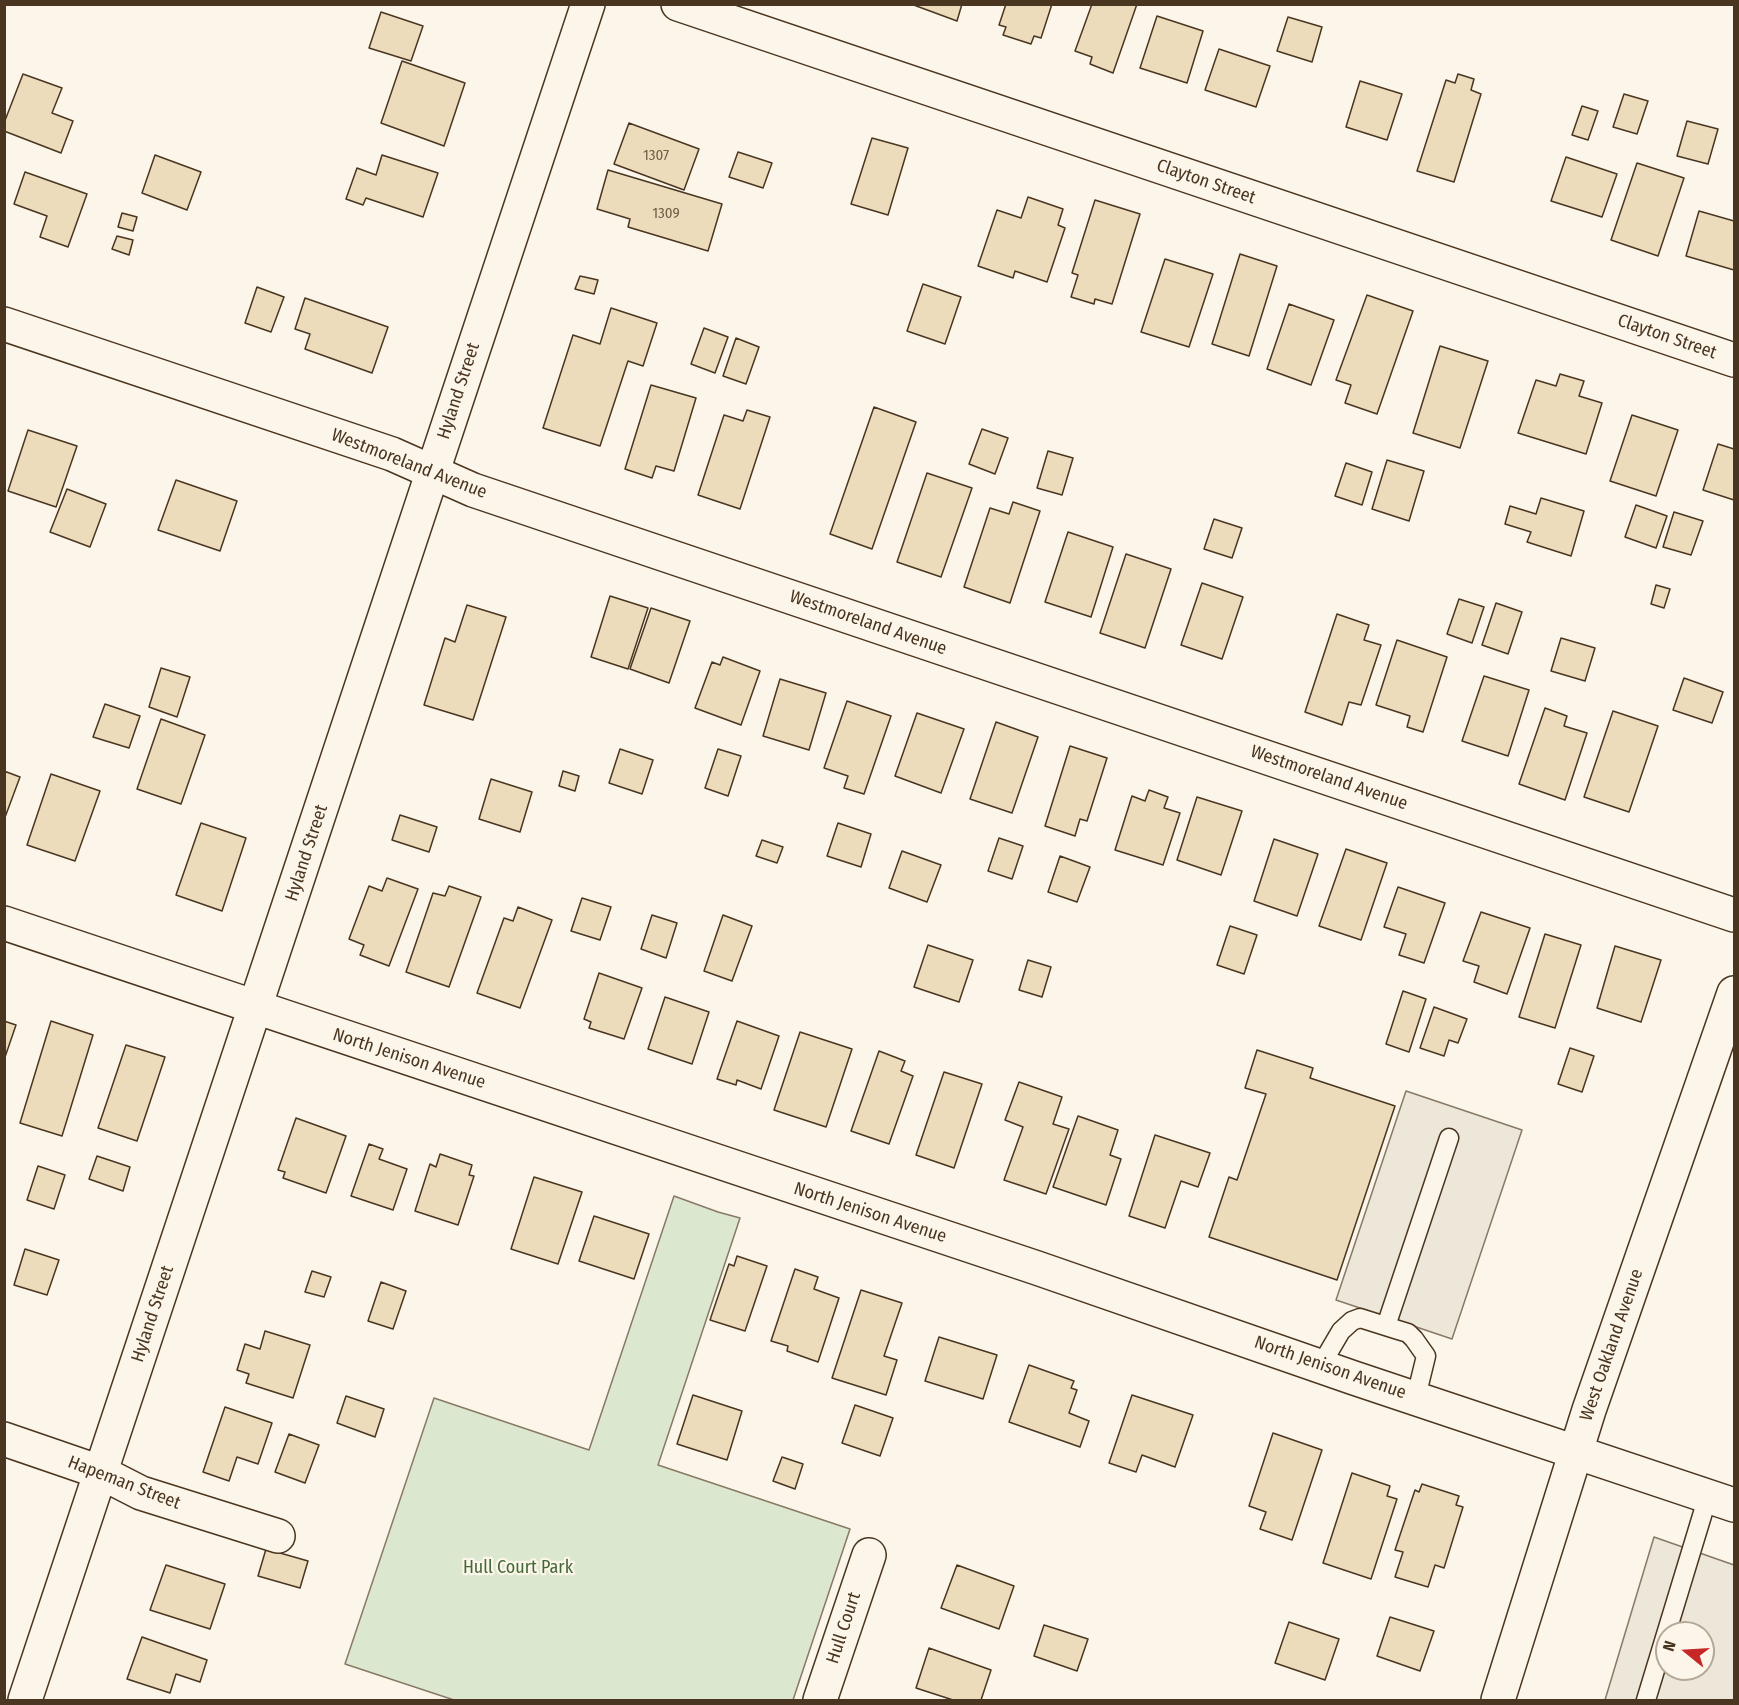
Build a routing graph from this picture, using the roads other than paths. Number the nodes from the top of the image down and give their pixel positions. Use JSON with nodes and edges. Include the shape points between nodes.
{"nodes":[{"id":1,"x":588,"y":4,"type":"edge"},
{"id":2,"x":678,"y":4,"type":"edge"},
{"id":3,"x":4,"y":324,"type":"edge"},
{"id":4,"x":1734,"y":360,"type":"edge"},
{"id":5,"x":432,"y":472,"type":"junction"},
{"id":6,"x":1734,"y":915,"type":"edge"},
{"id":7,"x":4,"y":923,"type":"edge"},
{"id":8,"x":1734,"y":993,"type":"edge"},
{"id":9,"x":256,"y":1008,"type":"junction"},
{"id":10,"x":1449,"y":1138,"type":"dead end"},
{"id":11,"x":1386,"y":1326,"type":"junction"},
{"id":12,"x":1321,"y":1365,"type":"junction"},
{"id":13,"x":1416,"y":1397,"type":"junction"},
{"id":14,"x":4,"y":1439,"type":"edge"},
{"id":15,"x":1578,"y":1451,"type":"junction"},
{"id":16,"x":100,"y":1472,"type":"junction"},
{"id":17,"x":1721,"y":1500,"type":"edge"},
{"id":18,"x":278,"y":1536,"type":"dead end"},
{"id":19,"x":868,"y":1555,"type":"dead end"},
{"id":20,"x":25,"y":1701,"type":"edge"},
{"id":21,"x":820,"y":1701,"type":"edge"},
{"id":22,"x":1498,"y":1701,"type":"edge"},
{"id":23,"x":1646,"y":1701,"type":"edge"}],
"edges":[{"from":1,"to":5,"type":"street","name":"Hyland Street"},
{"from":2,"to":4,"type":"street","name":"Clayton Street"},
{"from":3,"to":5,"type":"street","name":"Westmoreland Avenue","via":[[392,454]]},
{"from":5,"to":6,"type":"street","name":"Westmoreland Avenue","via":[[473,490]]},
{"from":5,"to":9,"type":"street","name":"Hyland Street"},
{"from":7,"to":9,"type":"street","name":"North Jenison Avenue"},
{"from":8,"to":15,"type":"street","name":"West Oakland Avenue"},
{"from":9,"to":12,"type":"street","name":"North Jenison Avenue"},
{"from":9,"to":16,"type":"street","name":"Hyland Street"},
{"from":10,"to":11,"type":"lane"},
{"from":11,"to":12,"type":"lane","via":[[1360,1318],[1352,1321],[1341,1331]]},
{"from":11,"to":13,"type":"lane","via":[[1408,1333],[1426,1356]]},
{"from":12,"to":13,"type":"street","name":"North Jenison Avenue"},
{"from":13,"to":15,"type":"street","name":"North Jenison Avenue"},
{"from":14,"to":16,"type":"street","name":"Hapeman Street"},
{"from":15,"to":17,"type":"street","name":"North Jenison Avenue"},
{"from":15,"to":22,"type":"street","name":"West Oakland Avenue"},
{"from":16,"to":18,"type":"street","name":"Hapeman Street","via":[[141,1493]]},
{"from":16,"to":20,"type":"street","name":"Hyland Street"},
{"from":17,"to":23,"type":"lane"},
{"from":19,"to":21,"type":"street","name":"Hull Court"}]}
